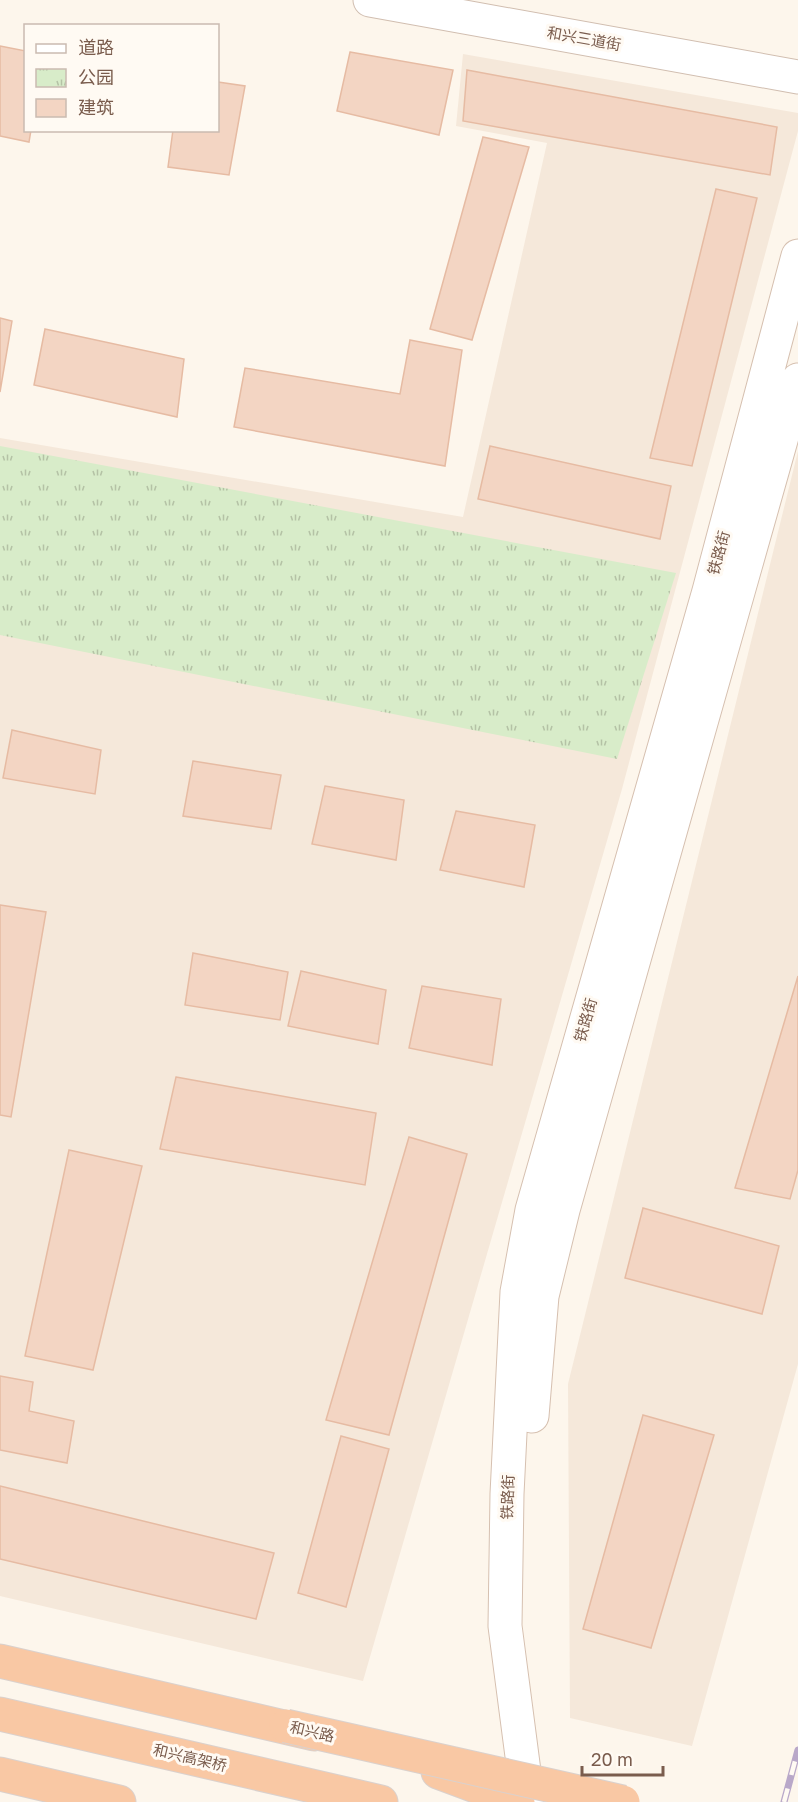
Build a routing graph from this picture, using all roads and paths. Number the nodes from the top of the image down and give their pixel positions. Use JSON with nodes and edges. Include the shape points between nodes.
{"nodes":[{"id":1,"x":370,"y":0,"type":"edge"},
{"id":2,"x":798,"y":77,"type":"edge"},
{"id":3,"x":798,"y":256,"type":"edge"},
{"id":4,"x":798,"y":380,"type":"edge"},
{"id":5,"x":0,"y":1661,"type":"edge"},
{"id":6,"x":0,"y":1714,"type":"edge"},
{"id":7,"x":286,"y":1726,"type":"junction"},
{"id":8,"x":0,"y":1774,"type":"edge"},
{"id":9,"x":119,"y":1802,"type":"edge"},
{"id":10,"x":381,"y":1802,"type":"edge"},
{"id":11,"x":518,"y":1802,"type":"edge"},
{"id":12,"x":528,"y":1802,"type":"edge"},
{"id":13,"x":548,"y":1802,"type":"edge"},
{"id":14,"x":623,"y":1802,"type":"edge"}],
"edges":[{"from":1,"to":2,"type":"main road","name":"和兴三道街"},
{"from":3,"to":12,"type":"main road","name":"铁路街","via":[[709,591],[532,1210],[517,1292],[505,1626]]},
{"from":4,"to":13,"type":"main road","name":"铁路街","via":[[542,1296],[529,1451],[528,1653]]},
{"from":5,"to":7,"type":"highway","name":"和兴路"},
{"from":6,"to":10,"type":"highway","name":"和兴高架桥"},
{"from":7,"to":11,"type":"highway","bridge":true,"via":[[454,1777]]},
{"from":7,"to":14,"type":"highway","name":"和兴路","bridge":true},
{"from":8,"to":9,"type":"highway"}]}
